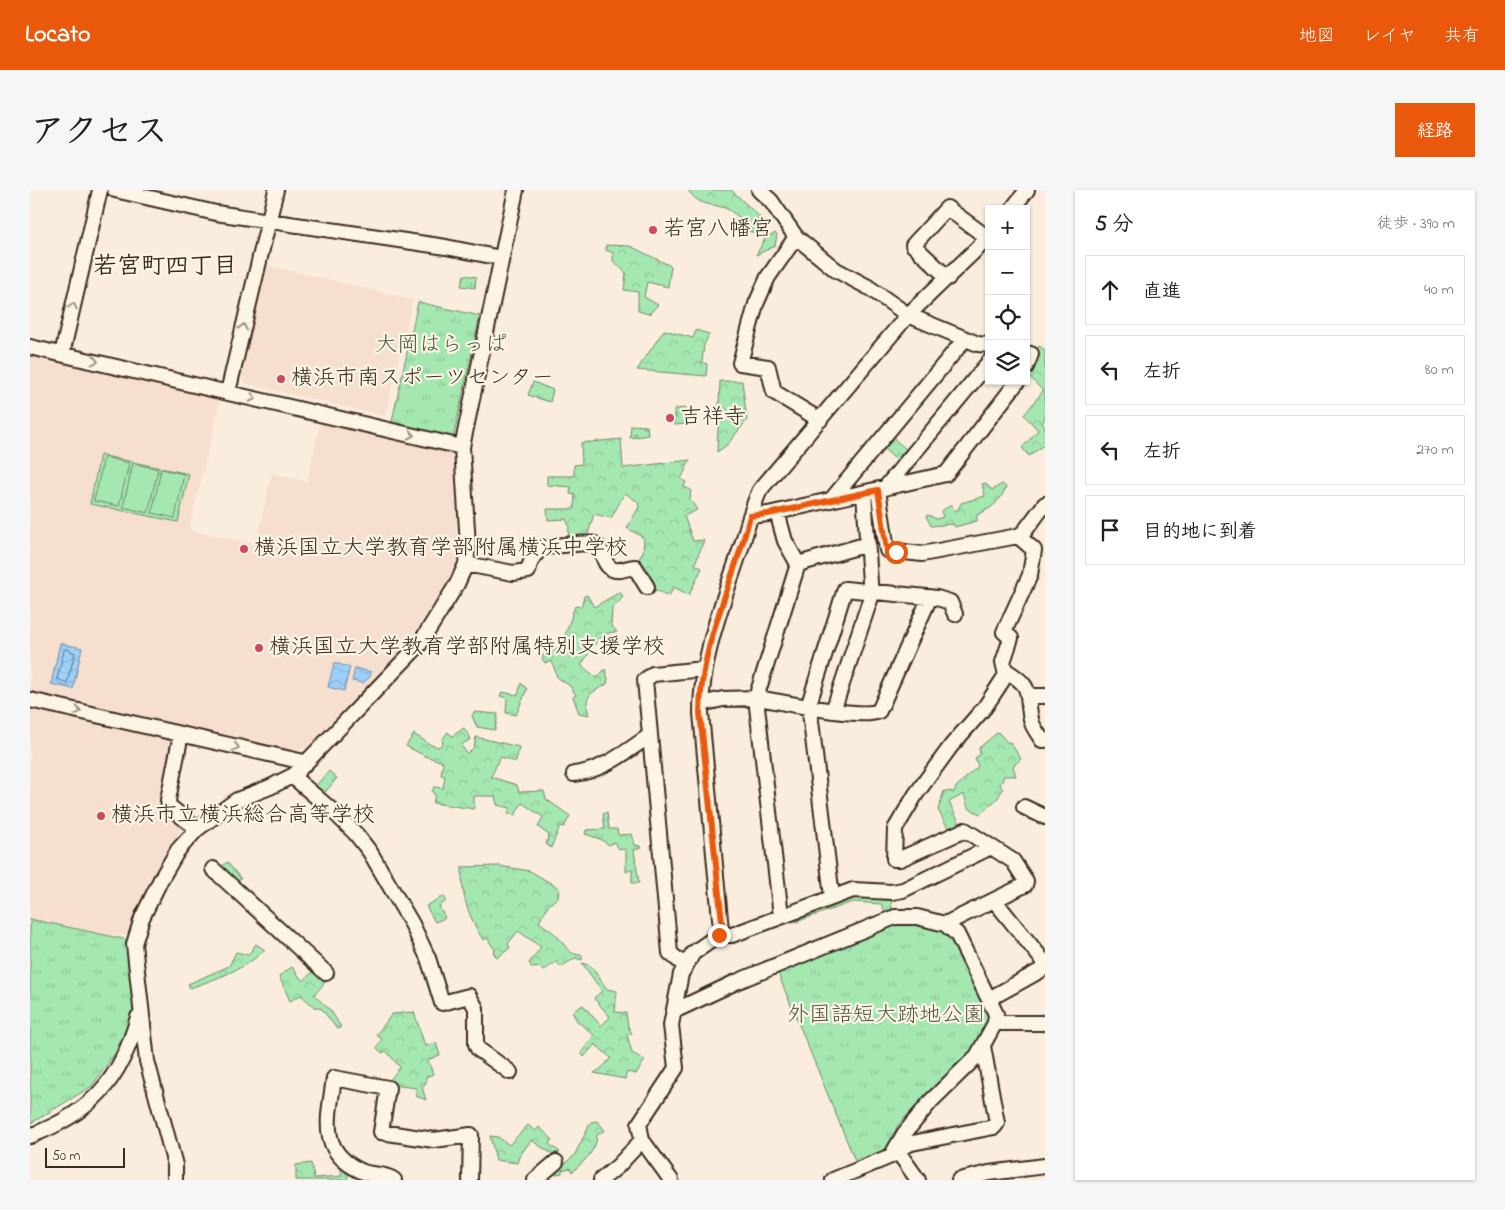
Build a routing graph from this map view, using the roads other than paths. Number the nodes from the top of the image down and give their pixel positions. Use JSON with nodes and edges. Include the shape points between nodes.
{"nodes":[{"id":1,"x":100,"y":190,"type":"edge"},
{"id":2,"x":115,"y":190,"type":"edge"},
{"id":3,"x":276,"y":190,"type":"edge"},
{"id":4,"x":516,"y":190,"type":"edge"},
{"id":5,"x":759,"y":190,"type":"edge"},
{"id":6,"x":1027,"y":190,"type":"edge"},
{"id":7,"x":775,"y":196,"type":"edge"},
{"id":8,"x":1015,"y":205,"type":"edge"},
{"id":9,"x":267,"y":221,"type":"junction"},
{"id":10,"x":985,"y":235,"type":"edge"},
{"id":11,"x":796,"y":237,"type":"junction"},
{"id":12,"x":985,"y":240,"type":"edge"},
{"id":13,"x":501,"y":258,"type":"junction"},
{"id":14,"x":948,"y":278,"type":"junction"},
{"id":15,"x":908,"y":315,"type":"junction"},
{"id":16,"x":965,"y":339,"type":"junction"},
{"id":17,"x":985,"y":345,"type":"edge"},
{"id":18,"x":30,"y":347,"type":"edge"},
{"id":19,"x":62,"y":354,"type":"junction"},
{"id":20,"x":985,"y":367,"type":"edge"},
{"id":21,"x":1015,"y":385,"type":"edge"},
{"id":22,"x":228,"y":392,"type":"junction"},
{"id":23,"x":820,"y":420,"type":"junction"},
{"id":24,"x":462,"y":447,"type":"junction"},
{"id":25,"x":876,"y":490,"type":"junction"},
{"id":26,"x":831,"y":500,"type":"junction"},
{"id":27,"x":1045,"y":504,"type":"edge"},
{"id":28,"x":777,"y":512,"type":"junction"},
{"id":29,"x":750,"y":516,"type":"junction"},
{"id":30,"x":1018,"y":536,"type":"junction"},
{"id":31,"x":868,"y":544,"type":"junction"},
{"id":32,"x":466,"y":564,"type":"junction"},
{"id":33,"x":798,"y":564,"type":"junction"},
{"id":34,"x":647,"y":586,"type":"dead end"},
{"id":35,"x":871,"y":592,"type":"junction"},
{"id":36,"x":930,"y":597,"type":"junction"},
{"id":37,"x":955,"y":614,"type":"dead end"},
{"id":38,"x":704,"y":669,"type":"junction"},
{"id":39,"x":1005,"y":670,"type":"junction"},
{"id":40,"x":1030,"y":696,"type":"junction"},
{"id":41,"x":1045,"y":696,"type":"edge"},
{"id":42,"x":756,"y":698,"type":"junction"},
{"id":43,"x":30,"y":700,"type":"edge"},
{"id":44,"x":700,"y":704,"type":"junction"},
{"id":45,"x":809,"y":706,"type":"junction"},
{"id":46,"x":833,"y":711,"type":"junction"},
{"id":47,"x":181,"y":734,"type":"junction"},
{"id":48,"x":649,"y":736,"type":"junction"},
{"id":49,"x":1045,"y":740,"type":"edge"},
{"id":50,"x":304,"y":762,"type":"junction"},
{"id":51,"x":574,"y":774,"type":"dead end"},
{"id":52,"x":292,"y":776,"type":"junction"},
{"id":53,"x":1024,"y":807,"type":"dead end"},
{"id":54,"x":1045,"y":817,"type":"edge"},
{"id":55,"x":197,"y":829,"type":"junction"},
{"id":56,"x":991,"y":847,"type":"junction"},
{"id":57,"x":213,"y":868,"type":"dead end"},
{"id":58,"x":832,"y":897,"type":"junction"},
{"id":59,"x":994,"y":900,"type":"junction"},
{"id":60,"x":780,"y":916,"type":"junction"},
{"id":61,"x":945,"y":924,"type":"junction"},
{"id":62,"x":719,"y":935,"type":"junction"},
{"id":63,"x":1045,"y":962,"type":"edge"},
{"id":64,"x":684,"y":965,"type":"junction"},
{"id":65,"x":1045,"y":968,"type":"edge"},
{"id":66,"x":326,"y":973,"type":"dead end"},
{"id":67,"x":989,"y":999,"type":"junction"},
{"id":68,"x":140,"y":1009,"type":"junction"},
{"id":69,"x":674,"y":1011,"type":"junction"},
{"id":70,"x":995,"y":1023,"type":"junction"},
{"id":71,"x":1045,"y":1026,"type":"edge"},
{"id":72,"x":983,"y":1046,"type":"junction"},
{"id":73,"x":510,"y":1072,"type":"dead end"},
{"id":74,"x":30,"y":1136,"type":"edge"},
{"id":75,"x":642,"y":1140,"type":"junction"},
{"id":76,"x":896,"y":1149,"type":"junction"},
{"id":77,"x":556,"y":1162,"type":"dead end"},
{"id":78,"x":1045,"y":1166,"type":"edge"},
{"id":79,"x":839,"y":1179,"type":"edge"},
{"id":80,"x":175,"y":1180,"type":"edge"},
{"id":81,"x":394,"y":1180,"type":"edge"},
{"id":82,"x":470,"y":1180,"type":"edge"},
{"id":83,"x":535,"y":1180,"type":"edge"},
{"id":84,"x":601,"y":1180,"type":"edge"},
{"id":85,"x":671,"y":1180,"type":"edge"},
{"id":86,"x":918,"y":1180,"type":"edge"},
{"id":87,"x":959,"y":1180,"type":"edge"}],
"edges":[{"from":19,"to":1,"type":"street","one_way":true},
{"from":2,"to":9,"type":"street"},
{"from":3,"to":9,"type":"street"},
{"from":4,"to":13,"type":"street"},
{"from":5,"to":7,"type":"street"},
{"from":6,"to":8,"type":"street"},
{"from":7,"to":11,"type":"street"},
{"from":9,"to":13,"type":"street"},
{"from":22,"to":9,"type":"street","one_way":true},
{"from":10,"to":14,"type":"street","via":[[947,208],[913,245]]},
{"from":11,"to":15,"type":"street","via":[[836,270],[868,287]]},
{"from":11,"to":23,"type":"street","via":[[768,277],[756,304],[740,363],[768,367],[777,394]]},
{"from":12,"to":14,"type":"street"},
{"from":13,"to":24,"type":"street"},
{"from":14,"to":15,"type":"street"},
{"from":15,"to":16,"type":"street"},
{"from":15,"to":23,"type":"street"},
{"from":16,"to":17,"type":"street"},
{"from":16,"to":26,"type":"street"},
{"from":18,"to":19,"type":"street"},
{"from":19,"to":22,"type":"street","one_way":true},
{"from":20,"to":25,"type":"street"},
{"from":21,"to":25,"type":"street","via":[[946,474]]},
{"from":22,"to":24,"type":"street","one_way":true},
{"from":23,"to":29,"type":"street","via":[[760,490]]},
{"from":24,"to":32,"type":"street","via":[[468,546]]},
{"from":25,"to":26,"type":"street"},
{"from":25,"to":30,"type":"street","via":[[887,550],[922,554]]},
{"from":25,"to":31,"type":"street"},
{"from":26,"to":28,"type":"street"},
{"from":27,"to":30,"type":"street"},
{"from":28,"to":29,"type":"street"},
{"from":28,"to":33,"type":"street","via":[[785,541]]},
{"from":29,"to":38,"type":"street"},
{"from":30,"to":39,"type":"street","via":[[1034,550],[1030,575],[1004,632],[1011,638],[1003,662]]},
{"from":31,"to":33,"type":"street"},
{"from":31,"to":35,"type":"street"},
{"from":32,"to":34,"type":"street","via":[[513,573],[528,571],[530,561],[542,549],[591,543],[598,547],[608,566],[619,571],[635,567]]},
{"from":32,"to":50,"type":"street","via":[[419,645],[338,731]]},
{"from":33,"to":42,"type":"street"},
{"from":35,"to":36,"type":"street"},
{"from":35,"to":45,"type":"street","via":[[845,588]]},
{"from":35,"to":46,"type":"street"},
{"from":36,"to":37,"type":"street","via":[[950,602]]},
{"from":36,"to":46,"type":"street","via":[[879,711],[872,715]]},
{"from":38,"to":44,"type":"street"},
{"from":38,"to":48,"type":"street","via":[[653,674],[645,680]]},
{"from":39,"to":40,"type":"street","via":[[1022,680]]},
{"from":39,"to":56,"type":"street","via":[[1006,675],[986,707],[935,766],[899,822],[895,829],[894,859],[965,830]]},
{"from":40,"to":41,"type":"street"},
{"from":40,"to":49,"type":"street","via":[[1032,724]]},
{"from":42,"to":44,"type":"street"},
{"from":42,"to":45,"type":"street"},
{"from":42,"to":60,"type":"street"},
{"from":43,"to":47,"type":"street","one_way":true},
{"from":44,"to":62,"type":"street","via":[[722,922]]},
{"from":45,"to":46,"type":"street"},
{"from":45,"to":58,"type":"street"},
{"from":47,"to":50,"type":"street","one_way":true},
{"from":47,"to":55,"type":"street","via":[[168,806]]},
{"from":48,"to":51,"type":"street","via":[[588,773]]},
{"from":48,"to":64,"type":"street","via":[[670,953]]},
{"from":50,"to":52,"type":"street"},
{"from":52,"to":55,"type":"street","via":[[237,800]]},
{"from":52,"to":73,"type":"street","via":[[335,813],[370,852],[412,924],[428,958],[442,1004],[469,996],[476,1008],[478,1049]]},
{"from":53,"to":54,"type":"street"},
{"from":55,"to":68,"type":"street","via":[[174,857],[136,933],[134,944]]},
{"from":56,"to":58,"type":"street","via":[[904,890],[853,890]]},
{"from":56,"to":59,"type":"street","via":[[1013,861],[1026,881],[1025,885]]},
{"from":57,"to":66,"type":"street"},
{"from":58,"to":60,"type":"street"},
{"from":59,"to":61,"type":"street"},
{"from":59,"to":63,"type":"street"},
{"from":60,"to":62,"type":"street","via":[[732,935]]},
{"from":61,"to":67,"type":"street","via":[[957,934]]},
{"from":61,"to":69,"type":"street","via":[[917,917],[896,917],[736,982]]},
{"from":62,"to":64,"type":"street","via":[[692,953]]},
{"from":64,"to":69,"type":"street"},
{"from":65,"to":67,"type":"street"},
{"from":67,"to":70,"type":"street","via":[[996,1014]]},
{"from":68,"to":74,"type":"street","via":[[131,1045],[100,1094],[74,1116]]},
{"from":68,"to":80,"type":"street","via":[[147,1061],[176,1165]]},
{"from":69,"to":75,"type":"street","via":[[671,1025],[676,1068],[639,1124]]},
{"from":70,"to":71,"type":"street"},
{"from":70,"to":72,"type":"street"},
{"from":72,"to":76,"type":"street","via":[[977,1056],[931,1101]]},
{"from":72,"to":76,"type":"street","via":[[996,1123],[994,1127]]},
{"from":75,"to":84,"type":"street"},
{"from":75,"to":85,"type":"street"},
{"from":76,"to":79,"type":"street","via":[[891,1156]]},
{"from":76,"to":86,"type":"street"},
{"from":77,"to":83,"type":"street"},
{"from":78,"to":87,"type":"street"},
{"from":81,"to":82,"type":"street","via":[[361,1172],[339,1157],[328,1139],[334,1078],[388,1088],[381,1132],[434,1140],[471,1135]]}]}
